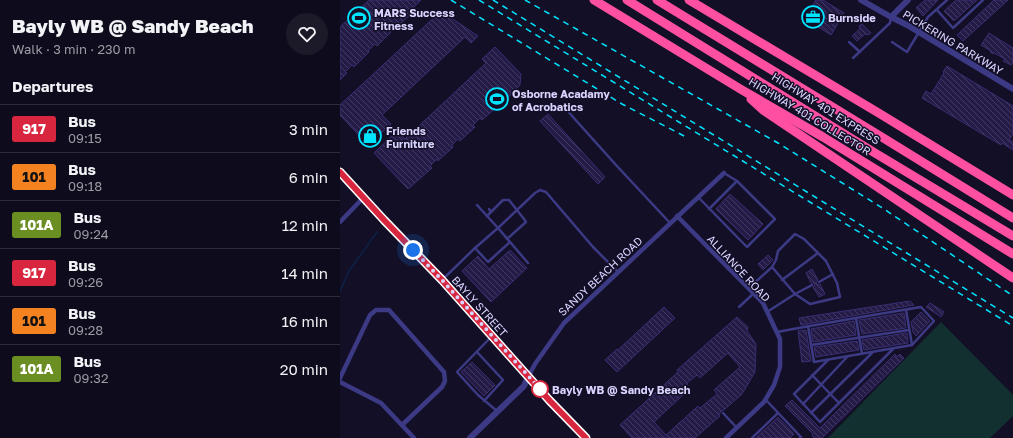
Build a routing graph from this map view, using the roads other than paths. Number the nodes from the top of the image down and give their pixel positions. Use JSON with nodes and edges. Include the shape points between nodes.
{"nodes":[{"id":1,"x":594,"y":0,"type":"edge"},
{"id":2,"x":627,"y":0,"type":"edge"},
{"id":3,"x":657,"y":0,"type":"edge"},
{"id":4,"x":689,"y":0,"type":"edge"},
{"id":5,"x":861,"y":0,"type":"edge"},
{"id":6,"x":908,"y":0,"type":"edge"},
{"id":7,"x":948,"y":0,"type":"edge"},
{"id":8,"x":983,"y":0,"type":"edge"},
{"id":9,"x":937,"y":10,"type":"junction"},
{"id":10,"x":891,"y":17,"type":"junction"},
{"id":11,"x":919,"y":32,"type":"junction"},
{"id":12,"x":848,"y":42,"type":"dead end"},
{"id":13,"x":892,"y":42,"type":"dead end"},
{"id":14,"x":860,"y":52,"type":"junction"},
{"id":15,"x":853,"y":58,"type":"dead end"},
{"id":16,"x":1013,"y":89,"type":"edge"},
{"id":17,"x":742,"y":90,"type":"junction"},
{"id":18,"x":564,"y":107,"type":"dead end"},
{"id":19,"x":340,"y":172,"type":"edge"},
{"id":20,"x":724,"y":173,"type":"joint"},
{"id":21,"x":737,"y":181,"type":"junction"},
{"id":22,"x":1013,"y":195,"type":"edge"},
{"id":23,"x":698,"y":197,"type":"junction"},
{"id":24,"x":363,"y":198,"type":"junction"},
{"id":25,"x":476,"y":205,"type":"dead end"},
{"id":26,"x":709,"y":208,"type":"junction"},
{"id":27,"x":489,"y":209,"type":"dead end"},
{"id":28,"x":517,"y":210,"type":"junction"},
{"id":29,"x":491,"y":212,"type":"junction"},
{"id":30,"x":486,"y":216,"type":"junction"},
{"id":31,"x":678,"y":216,"type":"junction"},
{"id":32,"x":1013,"y":218,"type":"edge"},
{"id":33,"x":340,"y":222,"type":"edge"},
{"id":34,"x":670,"y":223,"type":"junction"},
{"id":35,"x":498,"y":228,"type":"junction"},
{"id":36,"x":1013,"y":236,"type":"edge"},
{"id":37,"x":507,"y":240,"type":"junction"},
{"id":38,"x":510,"y":242,"type":"junction"},
{"id":39,"x":475,"y":248,"type":"junction"},
{"id":40,"x":818,"y":253,"type":"junction"},
{"id":41,"x":1013,"y":254,"type":"edge"},
{"id":42,"x":528,"y":263,"type":"dead end"},
{"id":43,"x":772,"y":267,"type":"junction"},
{"id":44,"x":618,"y":272,"type":"junction"},
{"id":45,"x":833,"y":274,"type":"junction"},
{"id":46,"x":1013,"y":278,"type":"edge"},
{"id":47,"x":442,"y":280,"type":"junction"},
{"id":48,"x":782,"y":280,"type":"junction"},
{"id":49,"x":819,"y":282,"type":"dead end"},
{"id":50,"x":812,"y":285,"type":"dead end"},
{"id":51,"x":749,"y":289,"type":"junction"},
{"id":52,"x":754,"y":294,"type":"junction"},
{"id":53,"x":795,"y":294,"type":"junction"},
{"id":54,"x":739,"y":307,"type":"dead end"},
{"id":55,"x":906,"y":310,"type":"junction"},
{"id":56,"x":767,"y":312,"type":"junction"},
{"id":57,"x":856,"y":318,"type":"junction"},
{"id":58,"x":808,"y":326,"type":"junction"},
{"id":59,"x":909,"y":330,"type":"junction"},
{"id":60,"x":777,"y":332,"type":"junction"},
{"id":61,"x":492,"y":336,"type":"junction"},
{"id":62,"x":859,"y":338,"type":"junction"},
{"id":63,"x":812,"y":345,"type":"junction"},
{"id":64,"x":912,"y":345,"type":"junction"},
{"id":65,"x":893,"y":349,"type":"junction"},
{"id":66,"x":477,"y":352,"type":"junction"},
{"id":67,"x":872,"y":352,"type":"junction"},
{"id":68,"x":862,"y":354,"type":"junction"},
{"id":69,"x":848,"y":356,"type":"junction"},
{"id":70,"x":828,"y":360,"type":"junction"},
{"id":71,"x":812,"y":375,"type":"junction"},
{"id":72,"x":528,"y":377,"type":"junction"},
{"id":73,"x":340,"y":378,"type":"edge"},
{"id":74,"x":340,"y":382,"type":"edge"},
{"id":75,"x":821,"y":385,"type":"junction"},
{"id":76,"x":830,"y":394,"type":"junction"},
{"id":77,"x":766,"y":400,"type":"junction"},
{"id":78,"x":484,"y":401,"type":"junction"},
{"id":79,"x":839,"y":403,"type":"junction"},
{"id":80,"x":803,"y":404,"type":"junction"},
{"id":81,"x":497,"y":411,"type":"junction"},
{"id":82,"x":723,"y":413,"type":"dead end"},
{"id":83,"x":778,"y":413,"type":"junction"},
{"id":84,"x":811,"y":413,"type":"junction"},
{"id":85,"x":402,"y":425,"type":"junction"},
{"id":86,"x":737,"y":428,"type":"junction"},
{"id":87,"x":414,"y":438,"type":"edge"},
{"id":88,"x":470,"y":438,"type":"edge"},
{"id":89,"x":586,"y":438,"type":"edge"},
{"id":90,"x":726,"y":438,"type":"edge"},
{"id":91,"x":752,"y":438,"type":"edge"},
{"id":92,"x":800,"y":438,"type":"edge"}],
"edges":[{"from":1,"to":17,"type":"highway","name":"HIGHWAY 401 COLLECTOR"},
{"from":2,"to":36,"type":"highway","name":"HIGHWAY 401 EXPRESS"},
{"from":3,"to":32,"type":"highway","name":"HIGHWAY 401 EXPRESS"},
{"from":4,"to":22,"type":"highway"},
{"from":5,"to":10,"type":"street","name":"PICKERING PARKWAY"},
{"from":6,"to":10,"type":"street"},
{"from":7,"to":9,"type":"lane"},
{"from":8,"to":9,"type":"lane","via":[[953,28]]},
{"from":9,"to":11,"type":"lane","via":[[928,17]]},
{"from":10,"to":11,"type":"street","name":"PICKERING PARKWAY"},
{"from":10,"to":14,"type":"lane","via":[[890,23]]},
{"from":11,"to":13,"type":"lane","via":[[907,52]]},
{"from":11,"to":16,"type":"street","name":"PICKERING PARKWAY"},
{"from":12,"to":14,"type":"lane"},
{"from":14,"to":15,"type":"lane"},
{"from":17,"to":41,"type":"highway","name":"HIGHWAY 401 COLLECTOR"},
{"from":17,"to":46,"type":"highway","via":[[763,110]]},
{"from":18,"to":34,"type":"lane"},
{"from":19,"to":24,"type":"main road","name":"BAYLY STREET"},
{"from":20,"to":21,"type":"lane"},
{"from":20,"to":23,"type":"street","name":"SANDY BEACH ROAD"},
{"from":21,"to":26,"type":"lane"},
{"from":21,"to":26,"type":"lane","via":[[775,219],[747,247]]},
{"from":23,"to":26,"type":"lane"},
{"from":23,"to":31,"type":"street","name":"SANDY BEACH ROAD"},
{"from":24,"to":33,"type":"street"},
{"from":24,"to":47,"type":"main road","name":"BAYLY STREET"},
{"from":25,"to":30,"type":"lane"},
{"from":27,"to":29,"type":"lane"},
{"from":28,"to":29,"type":"lane","via":[[508,200],[503,200]]},
{"from":28,"to":35,"type":"lane"},
{"from":28,"to":37,"type":"lane","via":[[526,222]]},
{"from":28,"to":44,"type":"lane","via":[[535,193],[540,190],[546,192]]},
{"from":29,"to":30,"type":"lane"},
{"from":30,"to":35,"type":"lane"},
{"from":31,"to":34,"type":"street","name":"SANDY BEACH ROAD"},
{"from":31,"to":51,"type":"street","name":"ALLIANCE ROAD"},
{"from":34,"to":44,"type":"street","name":"SANDY BEACH ROAD"},
{"from":35,"to":37,"type":"lane"},
{"from":35,"to":39,"type":"lane"},
{"from":37,"to":38,"type":"lane"},
{"from":38,"to":39,"type":"lane","via":[[488,262]]},
{"from":38,"to":42,"type":"lane"},
{"from":39,"to":47,"type":"lane"},
{"from":40,"to":43,"type":"lane","via":[[795,234],[778,251]]},
{"from":40,"to":45,"type":"lane"},
{"from":40,"to":48,"type":"lane"},
{"from":43,"to":48,"type":"lane"},
{"from":43,"to":51,"type":"lane"},
{"from":44,"to":72,"type":"street","name":"SANDY BEACH ROAD","via":[[564,323]]},
{"from":45,"to":49,"type":"lane"},
{"from":45,"to":53,"type":"lane","via":[[840,297],[810,304]]},
{"from":47,"to":61,"type":"main road","name":"BAYLY STREET"},
{"from":48,"to":53,"type":"lane"},
{"from":50,"to":53,"type":"lane"},
{"from":51,"to":52,"type":"street","name":"ALLIANCE ROAD"},
{"from":52,"to":54,"type":"lane"},
{"from":52,"to":56,"type":"street","name":"ALLIANCE ROAD","via":[[763,303]]},
{"from":53,"to":56,"type":"lane"},
{"from":55,"to":57,"type":"lane"},
{"from":55,"to":59,"type":"lane"},
{"from":55,"to":64,"type":"lane","via":[[921,307],[934,321]]},
{"from":56,"to":60,"type":"street","name":"ALLIANCE ROAD"},
{"from":57,"to":58,"type":"lane"},
{"from":57,"to":62,"type":"lane"},
{"from":58,"to":60,"type":"lane"},
{"from":58,"to":63,"type":"lane"},
{"from":59,"to":62,"type":"lane"},
{"from":59,"to":64,"type":"lane"},
{"from":60,"to":77,"type":"street","name":"ALLIANCE ROAD","via":[[780,339],[780,367]]},
{"from":61,"to":66,"type":"lane"},
{"from":61,"to":72,"type":"main road","name":"BAYLY STREET"},
{"from":62,"to":63,"type":"lane"},
{"from":62,"to":68,"type":"lane"},
{"from":63,"to":70,"type":"lane","via":[[814,362]]},
{"from":64,"to":65,"type":"lane"},
{"from":65,"to":67,"type":"lane"},
{"from":65,"to":79,"type":"lane"},
{"from":66,"to":78,"type":"lane","via":[[502,380]]},
{"from":66,"to":78,"type":"lane","via":[[457,372]]},
{"from":67,"to":68,"type":"lane"},
{"from":67,"to":76,"type":"lane"},
{"from":68,"to":69,"type":"lane"},
{"from":69,"to":70,"type":"lane"},
{"from":69,"to":75,"type":"lane"},
{"from":70,"to":71,"type":"lane"},
{"from":71,"to":75,"type":"lane"},
{"from":71,"to":80,"type":"lane","via":[[794,394]]},
{"from":72,"to":81,"type":"street","name":"SANDY BEACH ROAD","via":[[524,386]]},
{"from":72,"to":89,"type":"main road","name":"BAYLY STREET"},
{"from":73,"to":85,"type":"street","via":[[370,315],[376,310],[389,310],[444,372],[445,381],[442,387]]},
{"from":74,"to":85,"type":"street","via":[[381,403]]},
{"from":75,"to":76,"type":"lane"},
{"from":75,"to":80,"type":"lane"},
{"from":76,"to":79,"type":"lane"},
{"from":76,"to":84,"type":"lane"},
{"from":77,"to":83,"type":"lane"},
{"from":77,"to":86,"type":"street","name":"ALLIANCE ROAD"},
{"from":78,"to":81,"type":"lane"},
{"from":79,"to":84,"type":"lane","via":[[820,422]]},
{"from":80,"to":84,"type":"lane"},
{"from":81,"to":88,"type":"street","name":"SANDY BEACH ROAD"},
{"from":82,"to":86,"type":"lane"},
{"from":83,"to":91,"type":"lane"},
{"from":83,"to":92,"type":"lane"},
{"from":85,"to":87,"type":"street"},
{"from":86,"to":90,"type":"street","name":"ALLIANCE ROAD"}]}
